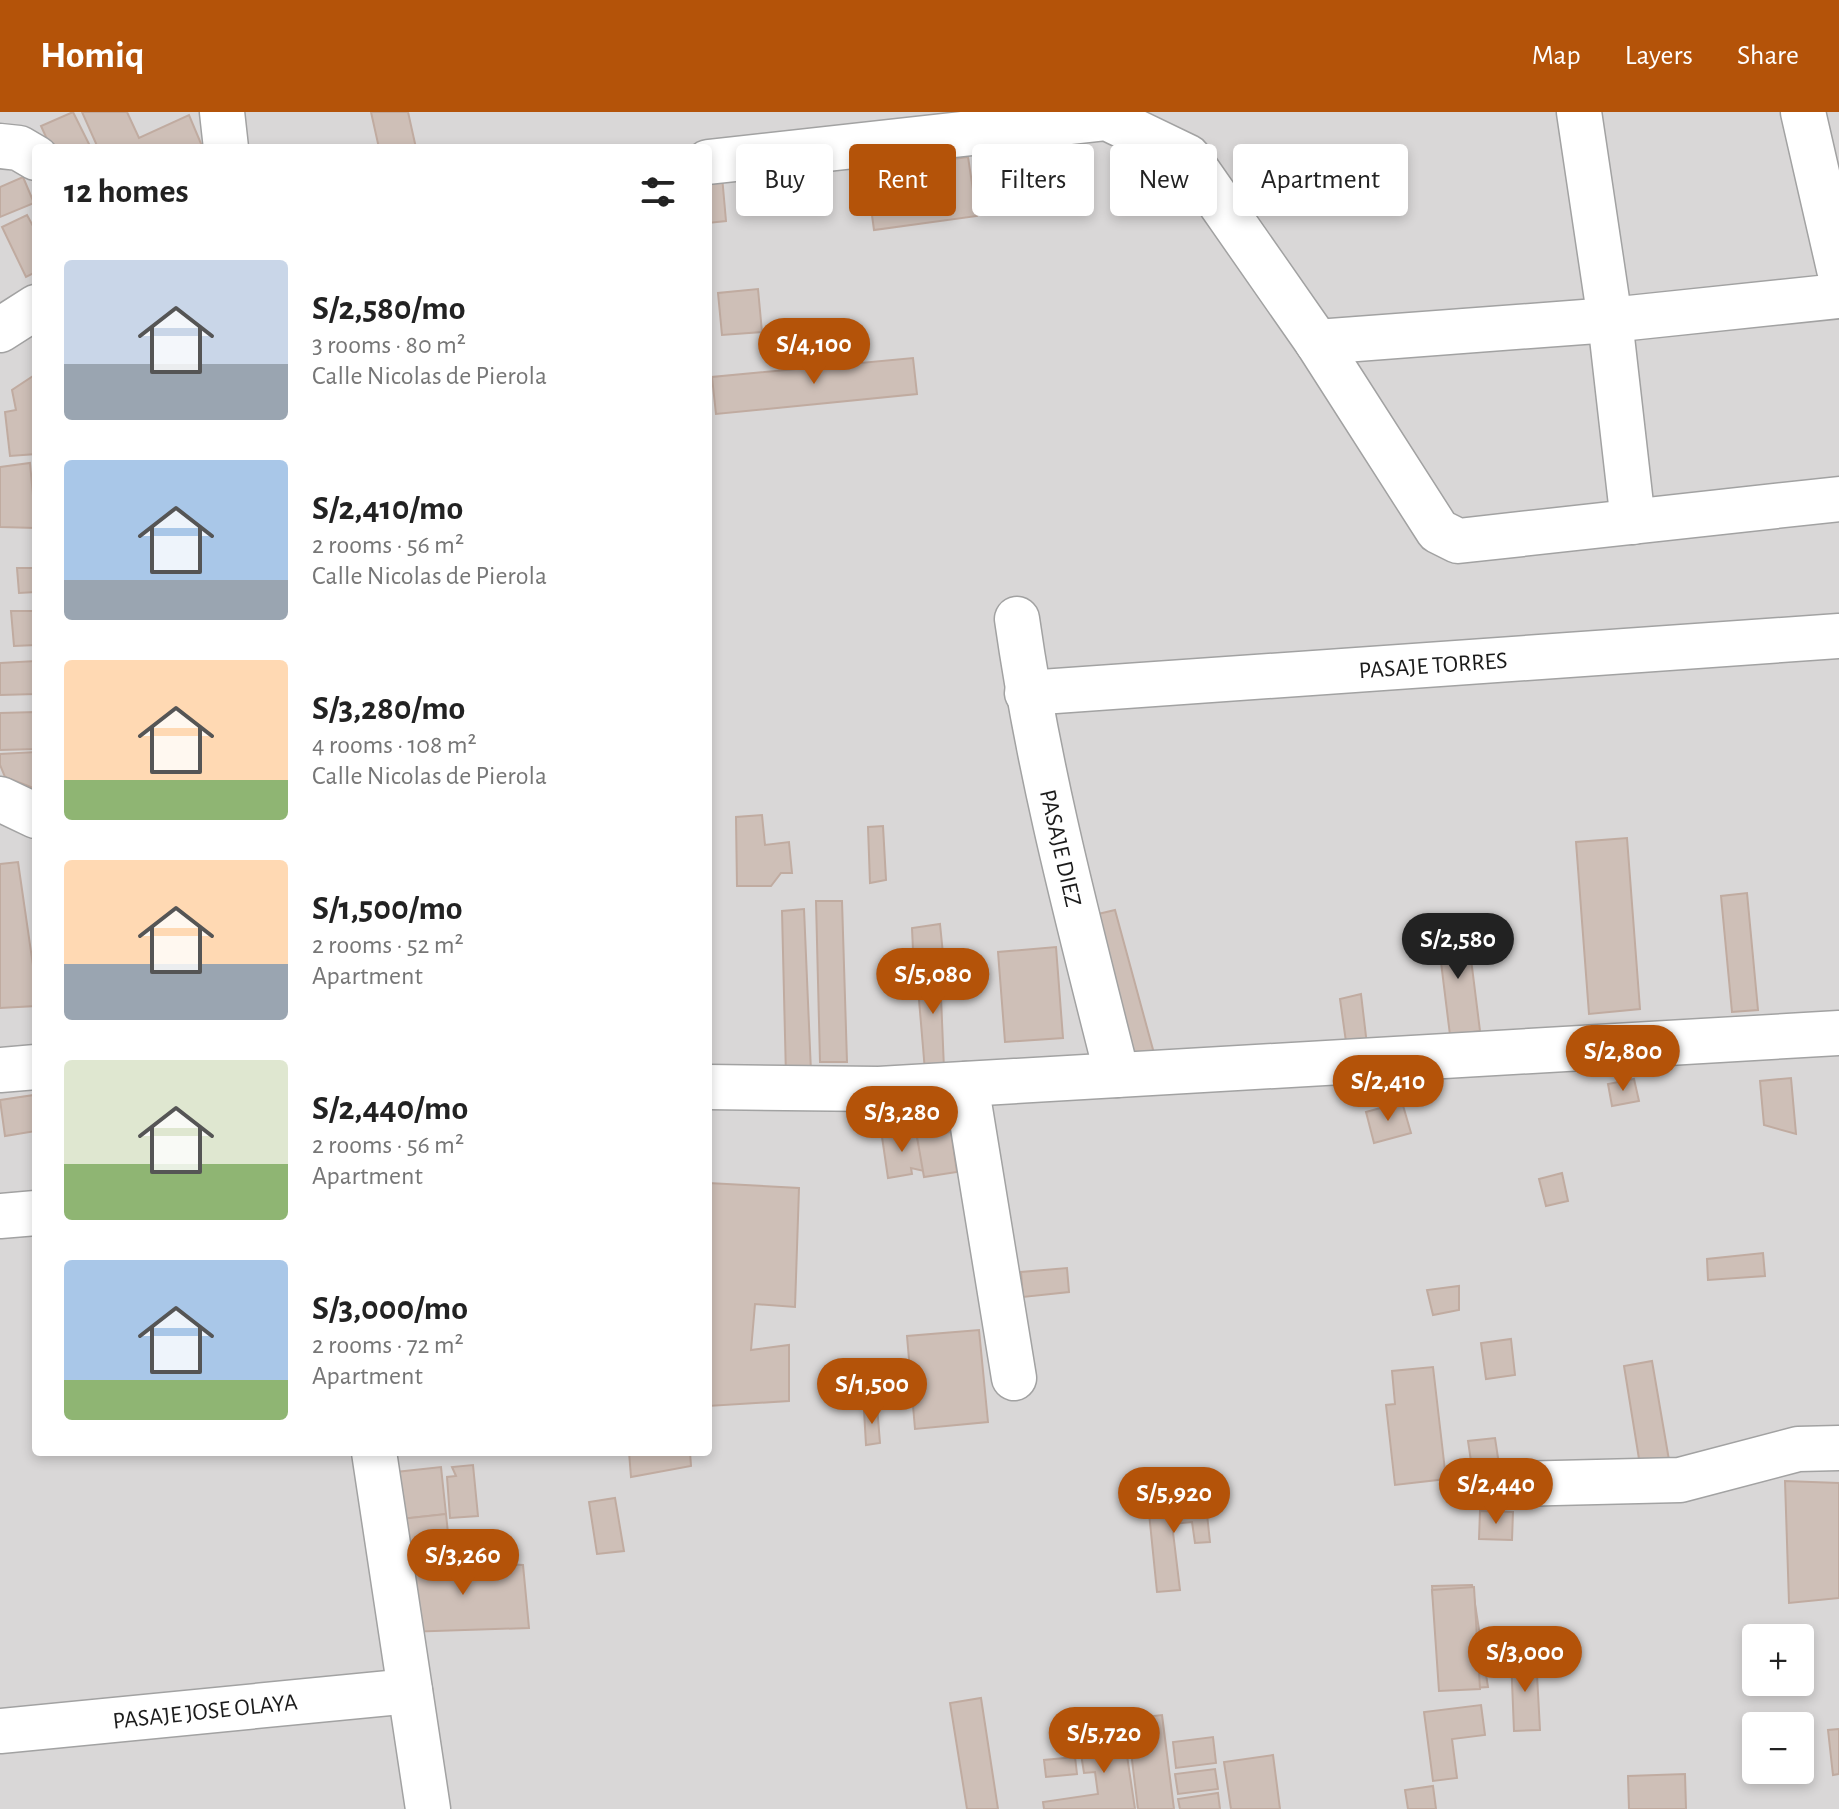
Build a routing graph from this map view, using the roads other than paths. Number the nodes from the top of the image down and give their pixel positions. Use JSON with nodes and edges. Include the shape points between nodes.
{"nodes":[{"id":1,"x":222,"y":112,"type":"edge"},
{"id":2,"x":1169,"y":112,"type":"edge"},
{"id":3,"x":1579,"y":112,"type":"edge"},
{"id":4,"x":1803,"y":112,"type":"edge"},
{"id":5,"x":1106,"y":115,"type":"edge"},
{"id":6,"x":226,"y":144,"type":"edge"},
{"id":7,"x":0,"y":146,"type":"edge"},
{"id":8,"x":32,"y":156,"type":"edge"},
{"id":9,"x":712,"y":162,"type":"edge"},
{"id":10,"x":1839,"y":269,"type":"edge"},
{"id":11,"x":1839,"y":296,"type":"edge"},
{"id":12,"x":32,"y":310,"type":"edge"},
{"id":13,"x":1610,"y":320,"type":"junction"},
{"id":14,"x":0,"y":330,"type":"edge"},
{"id":15,"x":1317,"y":342,"type":"junction"},
{"id":16,"x":1839,"y":499,"type":"edge"},
{"id":17,"x":1633,"y":522,"type":"junction"},
{"id":18,"x":1017,"y":619,"type":"dead end"},
{"id":19,"x":1839,"y":636,"type":"edge"},
{"id":20,"x":1027,"y":693,"type":"junction"},
{"id":21,"x":0,"y":799,"type":"edge"},
{"id":22,"x":32,"y":815,"type":"edge"},
{"id":23,"x":1839,"y":1033,"type":"edge"},
{"id":24,"x":32,"y":1067,"type":"edge"},
{"id":25,"x":0,"y":1070,"type":"edge"},
{"id":26,"x":1117,"y":1075,"type":"junction"},
{"id":27,"x":966,"y":1084,"type":"junction"},
{"id":28,"x":712,"y":1087,"type":"edge"},
{"id":29,"x":32,"y":1213,"type":"edge"},
{"id":30,"x":0,"y":1216,"type":"edge"},
{"id":31,"x":1014,"y":1378,"type":"dead end"},
{"id":32,"x":1839,"y":1448,"type":"edge"},
{"id":33,"x":375,"y":1456,"type":"edge"},
{"id":34,"x":1512,"y":1484,"type":"dead end"},
{"id":35,"x":410,"y":1691,"type":"junction"},
{"id":36,"x":0,"y":1731,"type":"edge"},
{"id":37,"x":428,"y":1809,"type":"edge"}],
"edges":[{"from":1,"to":6,"type":"street"},
{"from":2,"to":5,"type":"street"},
{"from":3,"to":13,"type":"street"},
{"from":4,"to":10,"type":"street"},
{"from":5,"to":9,"type":"street"},
{"from":5,"to":15,"type":"street","via":[[1188,157]]},
{"from":7,"to":8,"type":"street"},
{"from":11,"to":13,"type":"street"},
{"from":12,"to":14,"type":"street"},
{"from":13,"to":15,"type":"street"},
{"from":13,"to":17,"type":"street"},
{"from":15,"to":17,"type":"street","via":[[1438,531],[1458,541]]},
{"from":16,"to":17,"type":"street"},
{"from":18,"to":20,"type":"street","name":"PASAJE DIEZ"},
{"from":19,"to":20,"type":"street","name":"PASAJE TORRES"},
{"from":20,"to":26,"type":"street","name":"PASAJE DIEZ","via":[[1052,818]]},
{"from":21,"to":22,"type":"street"},
{"from":23,"to":26,"type":"street"},
{"from":24,"to":25,"type":"street"},
{"from":26,"to":27,"type":"street"},
{"from":27,"to":28,"type":"street"},
{"from":27,"to":31,"type":"street"},
{"from":29,"to":30,"type":"street"},
{"from":32,"to":34,"type":"street","via":[[1798,1449],[1680,1480]]},
{"from":33,"to":35,"type":"street"},
{"from":35,"to":36,"type":"street","name":"PASAJE JOSE OLAYA"},
{"from":35,"to":37,"type":"street"}]}
